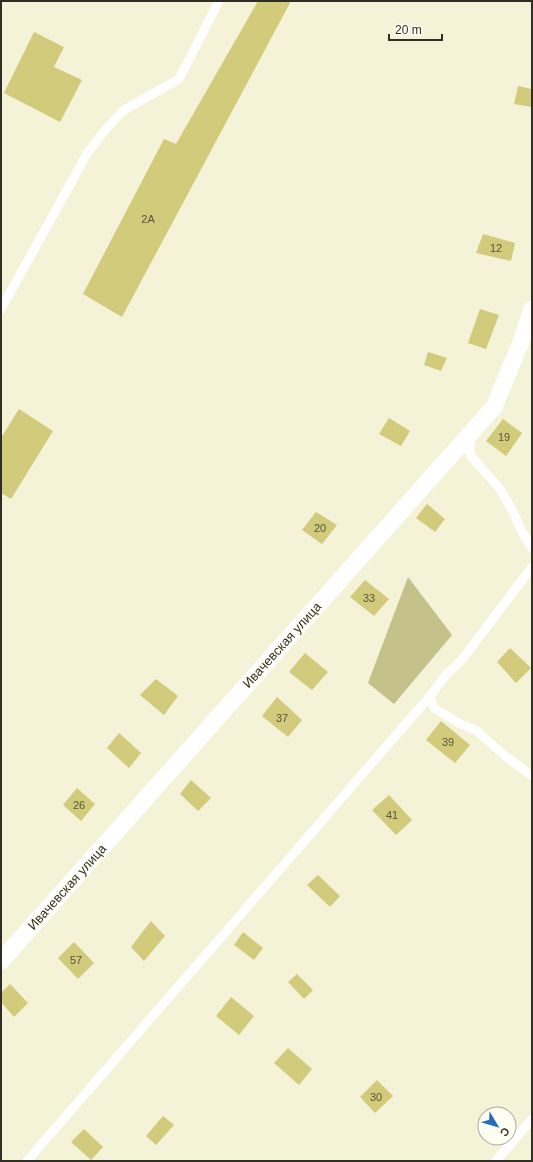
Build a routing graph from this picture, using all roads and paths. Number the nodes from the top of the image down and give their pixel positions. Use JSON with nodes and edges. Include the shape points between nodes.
{"nodes":[{"id":1,"x":219,"y":1,"type":"edge"},
{"id":2,"x":1,"y":309,"type":"edge"},
{"id":3,"x":532,"y":309,"type":"edge"},
{"id":4,"x":470,"y":434,"type":"junction"},
{"id":5,"x":532,"y":548,"type":"edge"},
{"id":6,"x":532,"y":558,"type":"edge"},
{"id":7,"x":531,"y":569,"type":"edge"},
{"id":8,"x":430,"y":696,"type":"junction"},
{"id":9,"x":532,"y":776,"type":"edge"},
{"id":10,"x":1,"y":961,"type":"edge"},
{"id":11,"x":532,"y":1119,"type":"edge"},
{"id":12,"x":27,"y":1161,"type":"edge"},
{"id":13,"x":496,"y":1161,"type":"edge"}],
"edges":[{"from":1,"to":2,"type":"lane","via":[[179,79],[124,110],[88,152]]},
{"from":3,"to":4,"type":"street","name":"Ивачевская улица","via":[[522,342],[494,407]]},
{"from":4,"to":5,"type":"lane","via":[[470,455],[500,490]]},
{"from":4,"to":10,"type":"street","name":"Ивачевская улица"},
{"from":6,"to":7,"type":"lane"},
{"from":7,"to":8,"type":"lane","via":[[461,661]]},
{"from":8,"to":9,"type":"lane","via":[[434,708],[476,730]]},
{"from":8,"to":12,"type":"lane"},
{"from":11,"to":13,"type":"lane"}]}
